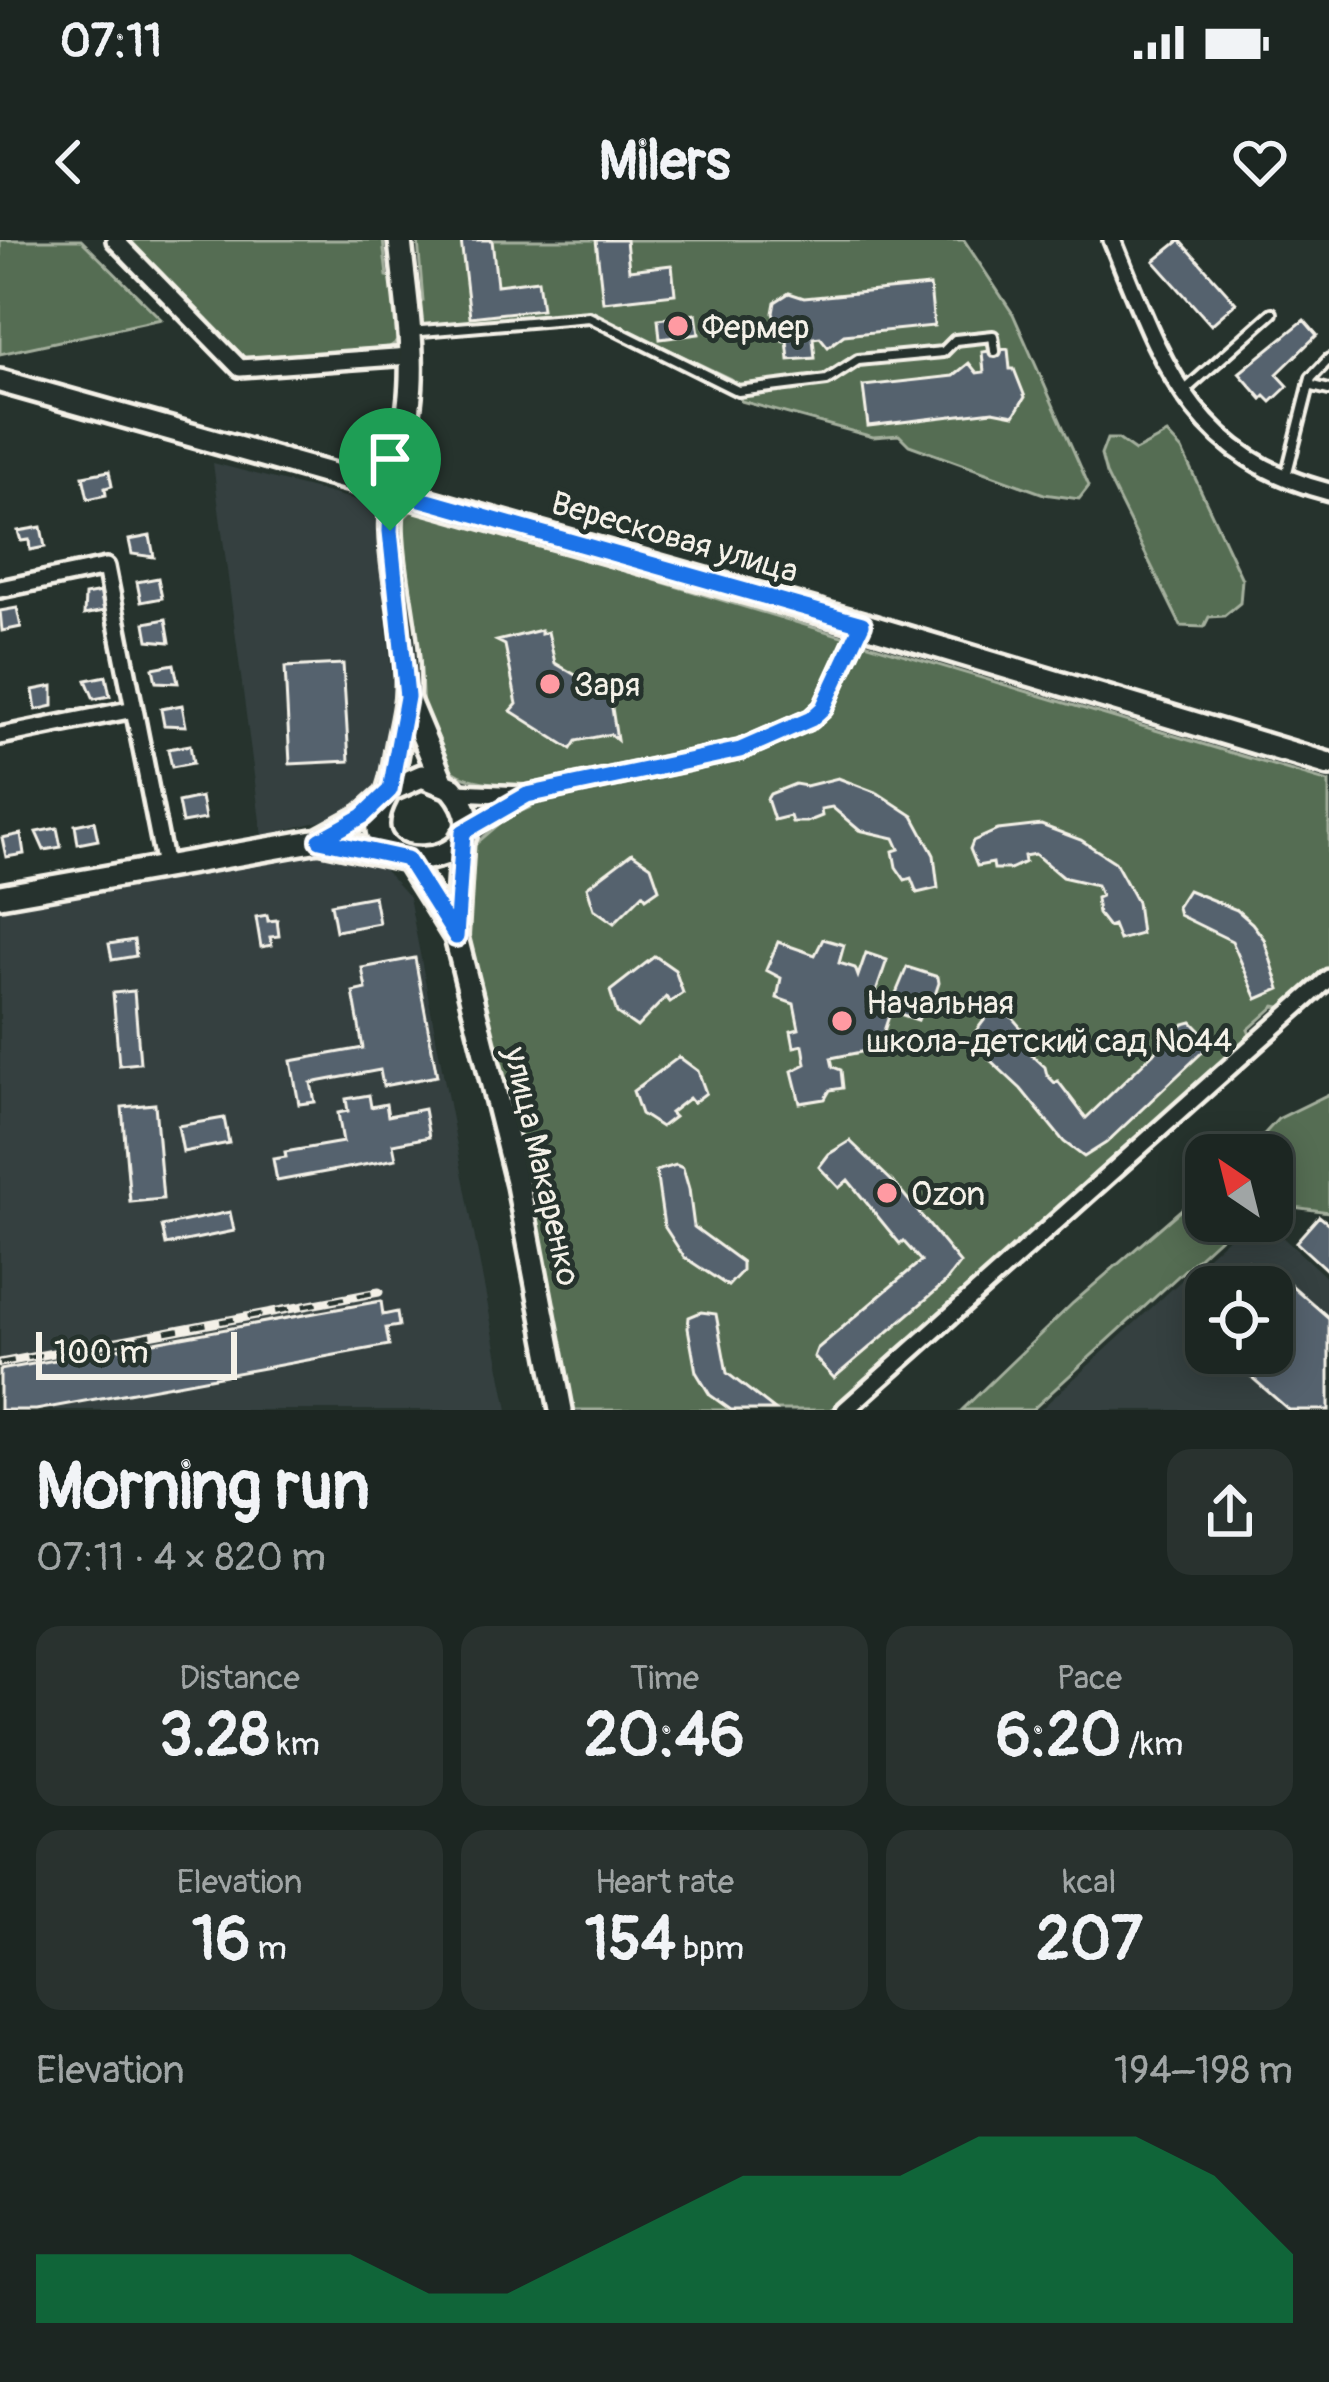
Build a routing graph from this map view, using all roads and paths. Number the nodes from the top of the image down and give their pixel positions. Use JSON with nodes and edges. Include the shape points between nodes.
{"nodes":[{"id":1,"x":116,"y":240,"type":"edge"},
{"id":2,"x":400,"y":240,"type":"edge"},
{"id":3,"x":1112,"y":240,"type":"edge"},
{"id":4,"x":1272,"y":313,"type":"dead end"},
{"id":5,"x":409,"y":332,"type":"junction"},
{"id":6,"x":995,"y":351,"type":"dead end"},
{"id":7,"x":410,"y":356,"type":"junction"},
{"id":8,"x":1329,"y":359,"type":"edge"},
{"id":9,"x":0,"y":381,"type":"edge"},
{"id":10,"x":1309,"y":385,"type":"junction"},
{"id":11,"x":1329,"y":390,"type":"edge"},
{"id":12,"x":1181,"y":393,"type":"junction"},
{"id":13,"x":1286,"y":478,"type":"junction"},
{"id":14,"x":392,"y":491,"type":"junction"},
{"id":15,"x":1329,"y":492,"type":"edge"},
{"id":16,"x":0,"y":589,"type":"edge"},
{"id":17,"x":862,"y":624,"type":"junction"},
{"id":18,"x":407,"y":697,"type":"junction"},
{"id":19,"x":134,"y":710,"type":"junction"},
{"id":20,"x":0,"y":736,"type":"edge"},
{"id":21,"x":1329,"y":764,"type":"edge"},
{"id":22,"x":449,"y":787,"type":"junction"},
{"id":23,"x":389,"y":792,"type":"junction"},
{"id":24,"x":527,"y":795,"type":"junction"},
{"id":25,"x":462,"y":834,"type":"junction"},
{"id":26,"x":320,"y":840,"type":"junction"},
{"id":27,"x":407,"y":859,"type":"junction"},
{"id":28,"x":165,"y":866,"type":"junction"},
{"id":29,"x":0,"y":896,"type":"edge"},
{"id":30,"x":456,"y":937,"type":"junction"},
{"id":31,"x":1329,"y":978,"type":"edge"},
{"id":32,"x":561,"y":1410,"type":"edge"},
{"id":33,"x":845,"y":1410,"type":"edge"}],
"edges":[{"from":1,"to":7,"type":"street","via":[[240,368]]},
{"from":2,"to":5,"type":"street"},
{"from":3,"to":12,"type":"street"},
{"from":4,"to":12,"type":"lane"},
{"from":5,"to":6,"type":"lane","via":[[589,317],[738,391],[827,380],[858,360],[943,352],[955,340],[993,336]]},
{"from":5,"to":7,"type":"street"},
{"from":7,"to":14,"type":"street","via":[[410,404]]},
{"from":8,"to":10,"type":"lane"},
{"from":9,"to":14,"type":"street","name":"Вересковая улица"},
{"from":10,"to":11,"type":"lane"},
{"from":10,"to":13,"type":"lane"},
{"from":12,"to":13,"type":"street","via":[[1225,441]]},
{"from":13,"to":15,"type":"street"},
{"from":14,"to":17,"type":"street","name":"Вересковая улица"},
{"from":14,"to":18,"type":"street"},
{"from":16,"to":19,"type":"street","via":[[106,567]]},
{"from":17,"to":21,"type":"street","name":"Вересковая улица"},
{"from":17,"to":24,"type":"street","via":[[811,719],[740,750]]},
{"from":18,"to":22,"type":"street"},
{"from":18,"to":23,"type":"street"},
{"from":19,"to":20,"type":"street"},
{"from":19,"to":28,"type":"street"},
{"from":22,"to":23,"type":"street","via":[[415,777]]},
{"from":22,"to":24,"type":"street"},
{"from":22,"to":25,"type":"street","via":[[465,814]]},
{"from":23,"to":26,"type":"street"},
{"from":23,"to":27,"type":"street","via":[[382,836]]},
{"from":24,"to":25,"type":"street"},
{"from":25,"to":27,"type":"street","via":[[442,857]]},
{"from":25,"to":30,"type":"street","name":"улица Макаренко"},
{"from":26,"to":27,"type":"street"},
{"from":26,"to":28,"type":"street"},
{"from":27,"to":30,"type":"street","name":"улица Макаренко"},
{"from":28,"to":29,"type":"street"},
{"from":30,"to":32,"type":"street","name":"улица Макаренко","via":[[518,1185]]},
{"from":31,"to":33,"type":"street"}]}
